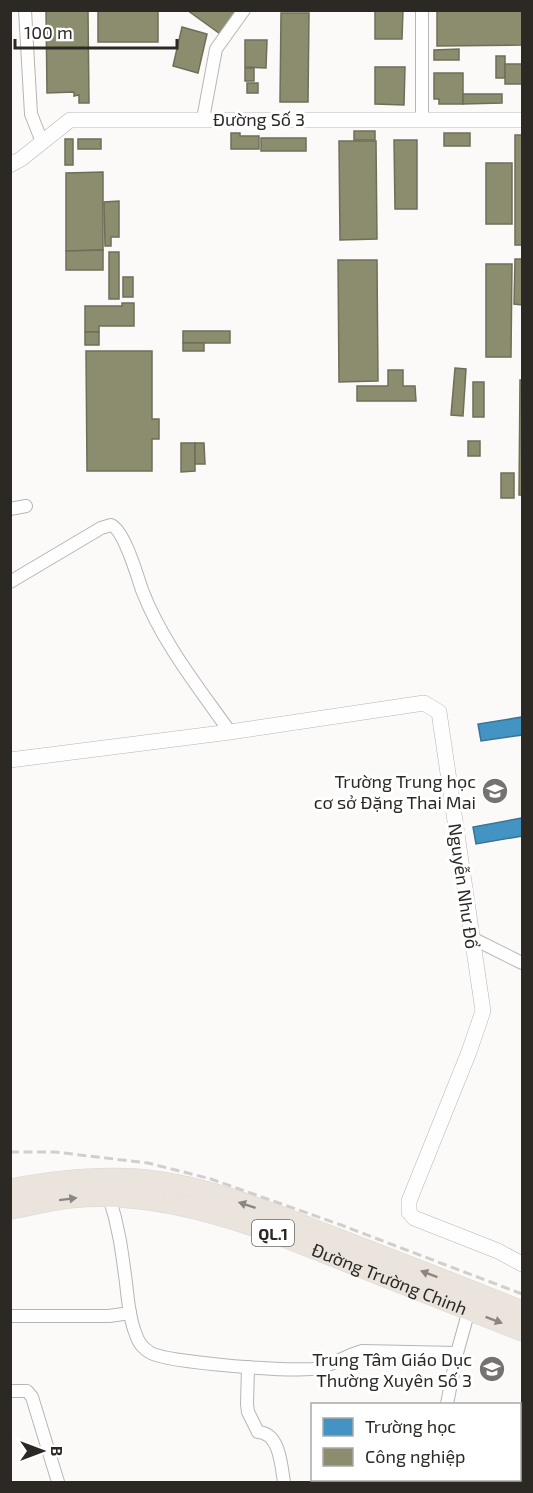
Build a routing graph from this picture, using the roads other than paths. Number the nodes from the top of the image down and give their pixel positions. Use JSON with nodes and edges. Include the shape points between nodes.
{"nodes":[{"id":1,"x":25,"y":10,"type":"edge"},
{"id":2,"x":244,"y":10,"type":"edge"},
{"id":3,"x":422,"y":10,"type":"edge"},
{"id":4,"x":422,"y":118,"type":"junction"},
{"id":5,"x":203,"y":119,"type":"junction"},
{"id":6,"x":522,"y":120,"type":"edge"},
{"id":7,"x":42,"y":142,"type":"junction"},
{"id":8,"x":10,"y":165,"type":"edge"},
{"id":9,"x":26,"y":506,"type":"dead end"},
{"id":10,"x":10,"y":509,"type":"edge"},
{"id":11,"x":10,"y":582,"type":"edge"},
{"id":12,"x":230,"y":732,"type":"junction"},
{"id":13,"x":10,"y":760,"type":"edge"},
{"id":14,"x":472,"y":938,"type":"junction"},
{"id":15,"x":522,"y":963,"type":"edge"},
{"id":16,"x":10,"y":1189,"type":"edge"},
{"id":17,"x":109,"y":1197,"type":"junction"},
{"id":18,"x":10,"y":1209,"type":"edge"},
{"id":19,"x":522,"y":1264,"type":"edge"},
{"id":20,"x":521,"y":1307,"type":"edge"},
{"id":21,"x":469,"y":1310,"type":"junction"},
{"id":22,"x":130,"y":1313,"type":"junction"},
{"id":23,"x":10,"y":1316,"type":"edge"},
{"id":24,"x":522,"y":1331,"type":"edge"},
{"id":25,"x":457,"y":1353,"type":"junction"},
{"id":26,"x":248,"y":1367,"type":"junction"},
{"id":27,"x":10,"y":1391,"type":"edge"},
{"id":28,"x":447,"y":1403,"type":"edge"},
{"id":29,"x":58,"y":1482,"type":"edge"},
{"id":30,"x":284,"y":1482,"type":"edge"}],
"edges":[{"from":1,"to":7,"type":"street","via":[[31,114]]},
{"from":2,"to":5,"type":"street","via":[[216,49]]},
{"from":3,"to":4,"type":"street"},
{"from":4,"to":5,"type":"street","name":"Đường Số 3"},
{"from":4,"to":6,"type":"street","name":"Đường Số 3"},
{"from":5,"to":7,"type":"street","name":"Đường Số 3","via":[[70,120]]},
{"from":7,"to":8,"type":"street","name":"Đường Số 3"},
{"from":9,"to":10,"type":"street"},
{"from":11,"to":12,"type":"street","via":[[100,528],[115,526],[165,636]]},
{"from":12,"to":13,"type":"street","name":"Nguyễn Như Đổ"},
{"from":12,"to":14,"type":"street","name":"Nguyễn Như Đổ","via":[[424,703],[439,712]]},
{"from":14,"to":15,"type":"street"},
{"from":14,"to":19,"type":"street","name":"Nguyễn Như Đổ","via":[[483,1011],[409,1202],[409,1212],[414,1218]]},
{"from":20,"to":16,"type":"highway","name":"Đường Trường Chinh","number":"QL.1","one_way":true,"via":[[214,1194],[148,1181],[106,1178],[69,1179]]},
{"from":18,"to":17,"type":"highway","name":"Đường Trường Chinh","number":"QL.1","one_way":true,"via":[[70,1198]]},
{"from":17,"to":21,"type":"highway","name":"Đường Trường Chinh","number":"QL.1","via":[[163,1203],[239,1221]]},
{"from":17,"to":22,"type":"street","via":[[118,1225]]},
{"from":21,"to":24,"type":"highway","name":"Đường Trường Chinh","number":"QL.1","one_way":true},
{"from":21,"to":25,"type":"street"},
{"from":22,"to":23,"type":"street"},
{"from":22,"to":26,"type":"street","via":[[142,1347],[153,1354],[167,1359]]},
{"from":25,"to":26,"type":"street","via":[[362,1351],[320,1368]]},
{"from":25,"to":28,"type":"street"},
{"from":26,"to":30,"type":"street","via":[[248,1412],[258,1432],[266,1432],[273,1439]]},
{"from":27,"to":29,"type":"street","via":[[30,1392]]}]}
